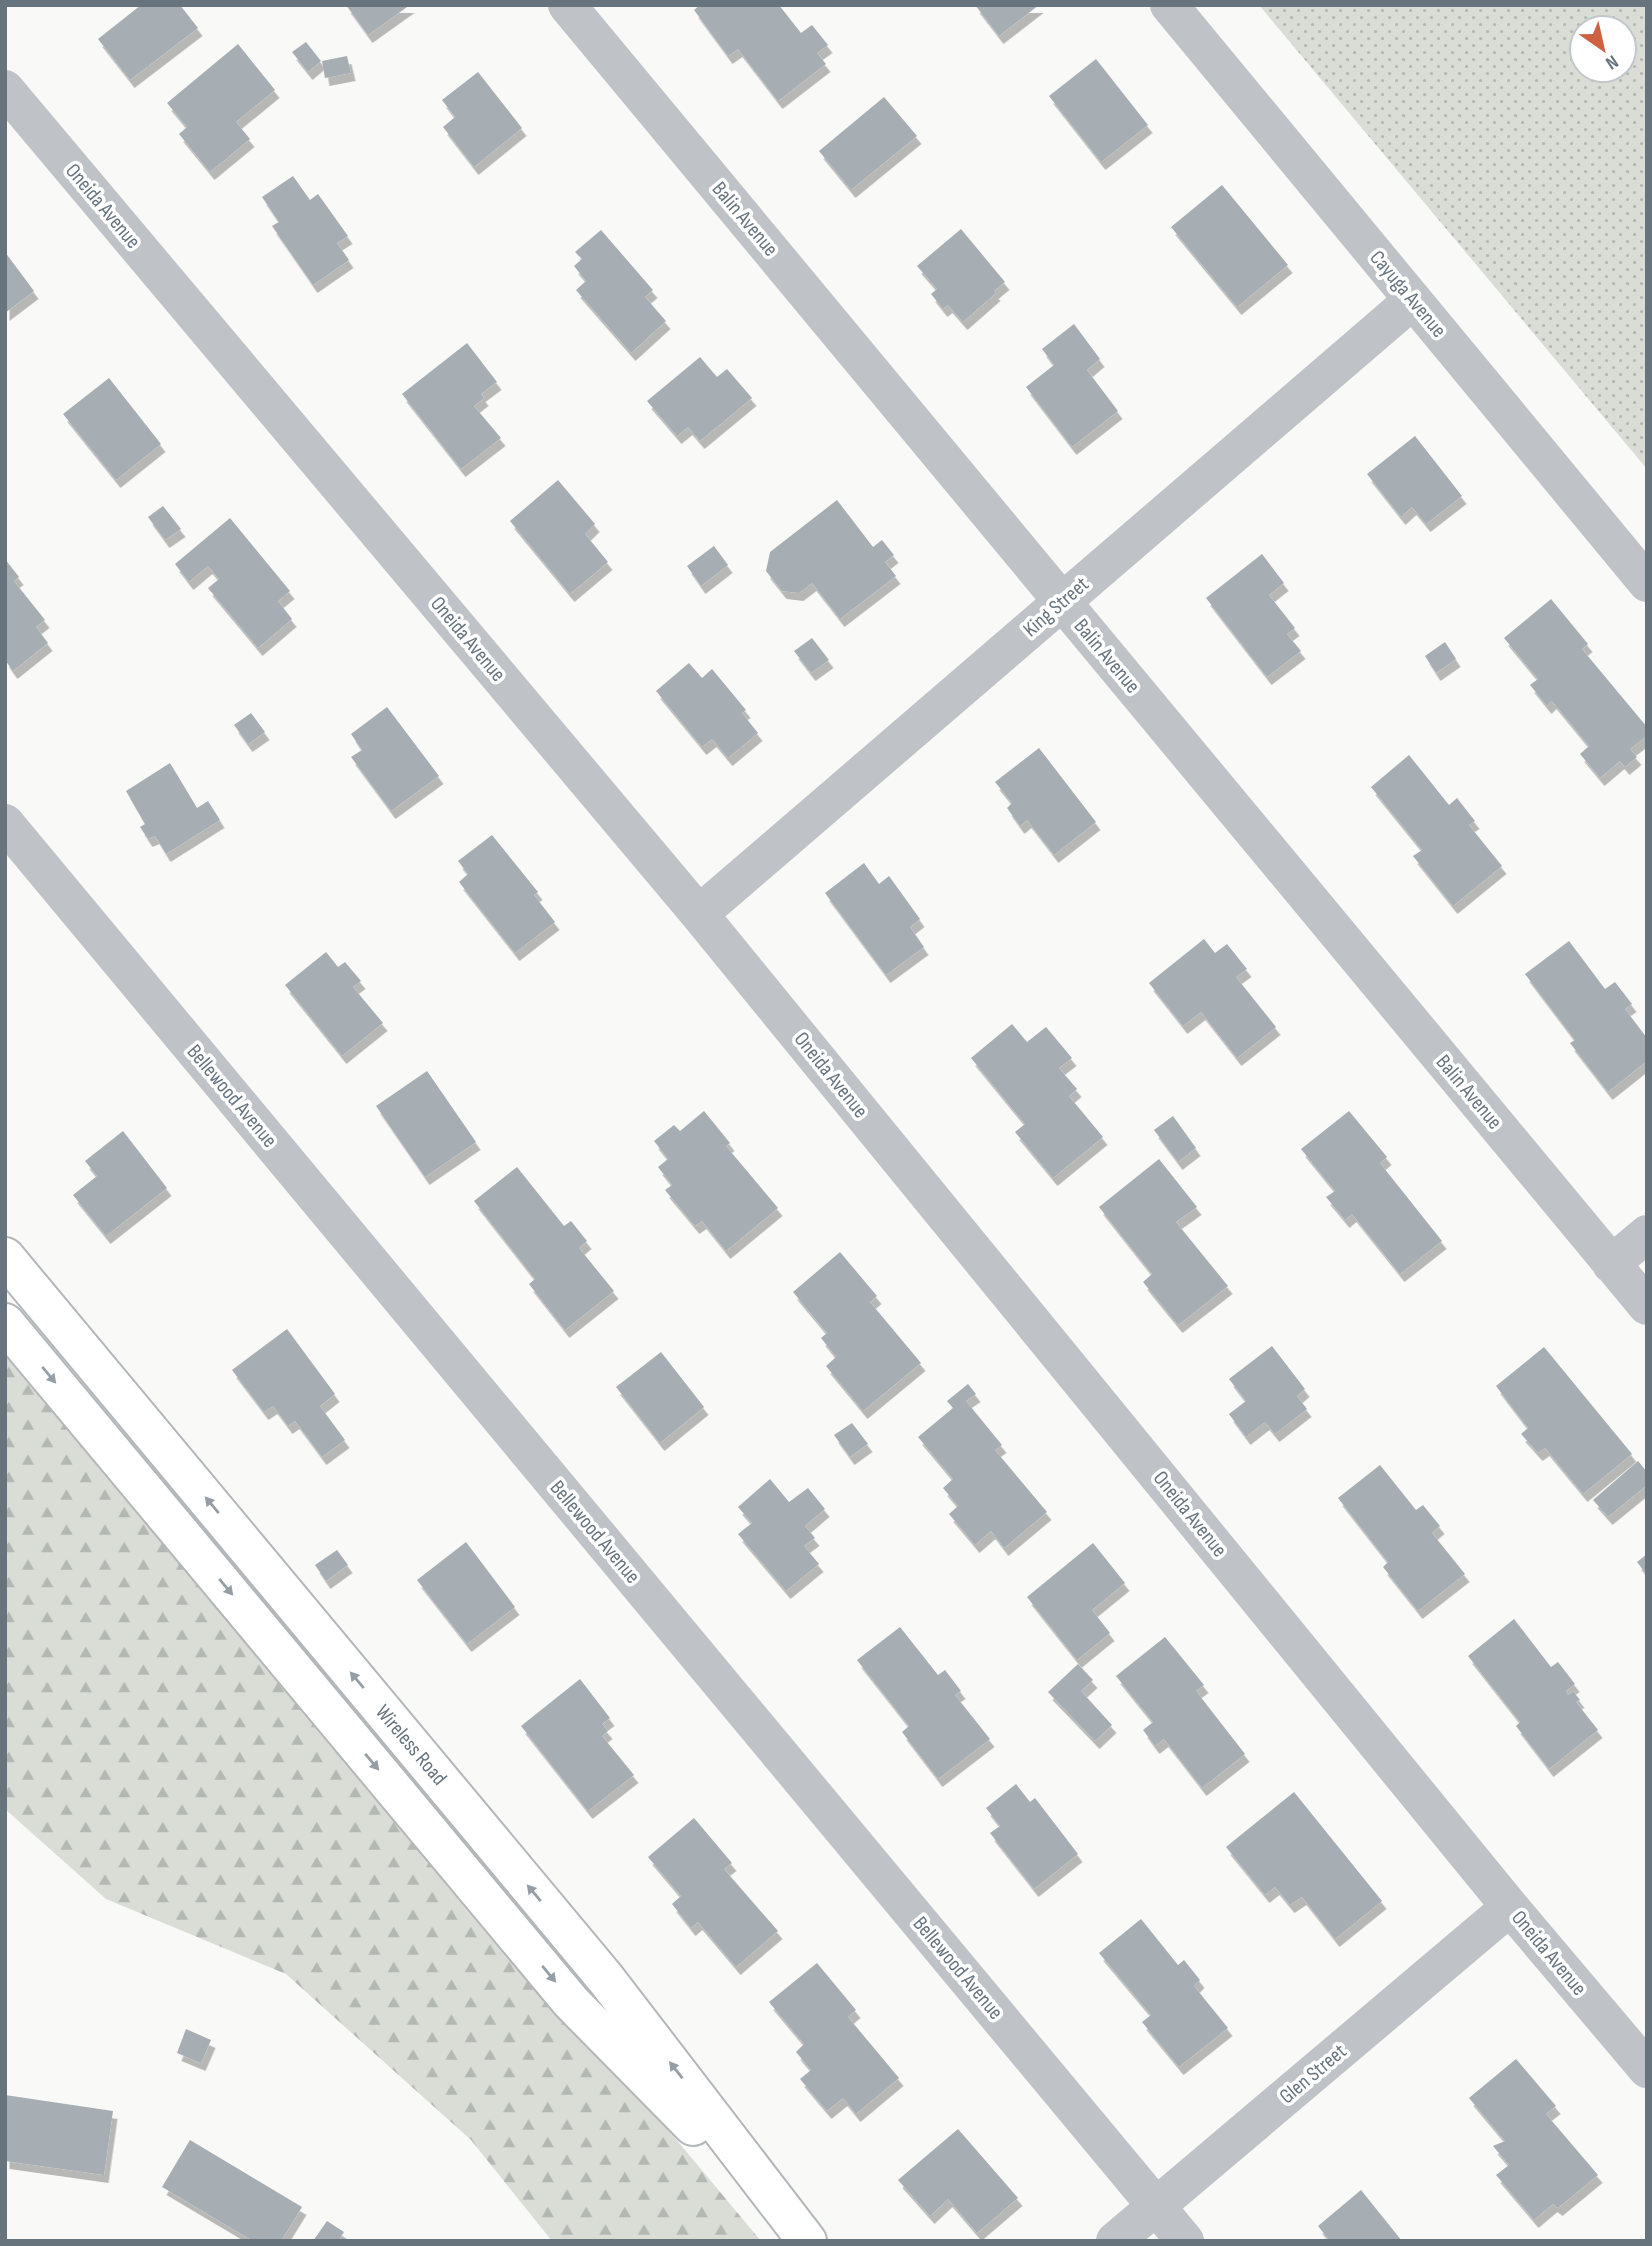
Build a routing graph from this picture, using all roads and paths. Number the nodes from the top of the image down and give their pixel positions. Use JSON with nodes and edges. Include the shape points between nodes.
{"nodes":[{"id":1,"x":567,"y":5,"type":"edge"},
{"id":2,"x":1169,"y":5,"type":"edge"},
{"id":3,"x":5,"y":89,"type":"edge"},
{"id":4,"x":1413,"y":300,"type":"junction"},
{"id":5,"x":1647,"y":583,"type":"edge"},
{"id":6,"x":1062,"y":601,"type":"junction"},
{"id":7,"x":5,"y":823,"type":"edge"},
{"id":8,"x":699,"y":914,"type":"junction"},
{"id":9,"x":1647,"y":1234,"type":"edge"},
{"id":10,"x":5,"y":1257,"type":"edge"},
{"id":11,"x":1611,"y":1264,"type":"junction"},
{"id":12,"x":1647,"y":1306,"type":"edge"},
{"id":13,"x":5,"y":1322,"type":"edge"},
{"id":14,"x":1510,"y":1907,"type":"junction"},
{"id":15,"x":1647,"y":2069,"type":"edge"},
{"id":16,"x":1156,"y":2206,"type":"junction"},
{"id":17,"x":806,"y":2241,"type":"edge"},
{"id":18,"x":1115,"y":2241,"type":"edge"},
{"id":19,"x":1185,"y":2241,"type":"edge"}],
"edges":[{"from":1,"to":6,"type":"street","name":"Balin Avenue"},
{"from":2,"to":4,"type":"street","name":"Cayuga Avenue"},
{"from":3,"to":8,"type":"street","name":"Oneida Avenue"},
{"from":4,"to":5,"type":"street","name":"Cayuga Avenue"},
{"from":4,"to":6,"type":"street","name":"King Street"},
{"from":6,"to":8,"type":"street","name":"King Street"},
{"from":6,"to":11,"type":"street","name":"Balin Avenue"},
{"from":7,"to":16,"type":"street","name":"Bellewood Avenue"},
{"from":8,"to":14,"type":"street","name":"Oneida Avenue"},
{"from":9,"to":11,"type":"street"},
{"from":17,"to":10,"type":"main road","name":"Wireless Road","one_way":true,"via":[[606,1979]]},
{"from":11,"to":12,"type":"street","name":"Balin Avenue"},
{"from":13,"to":17,"type":"main road","name":"Wireless Road","one_way":true,"via":[[571,2002]]},
{"from":14,"to":15,"type":"street","name":"Oneida Avenue"},
{"from":14,"to":16,"type":"street","name":"Glen Street"},
{"from":16,"to":18,"type":"street","name":"Glen Street"},
{"from":16,"to":19,"type":"street","name":"Bellewood Avenue"}]}
